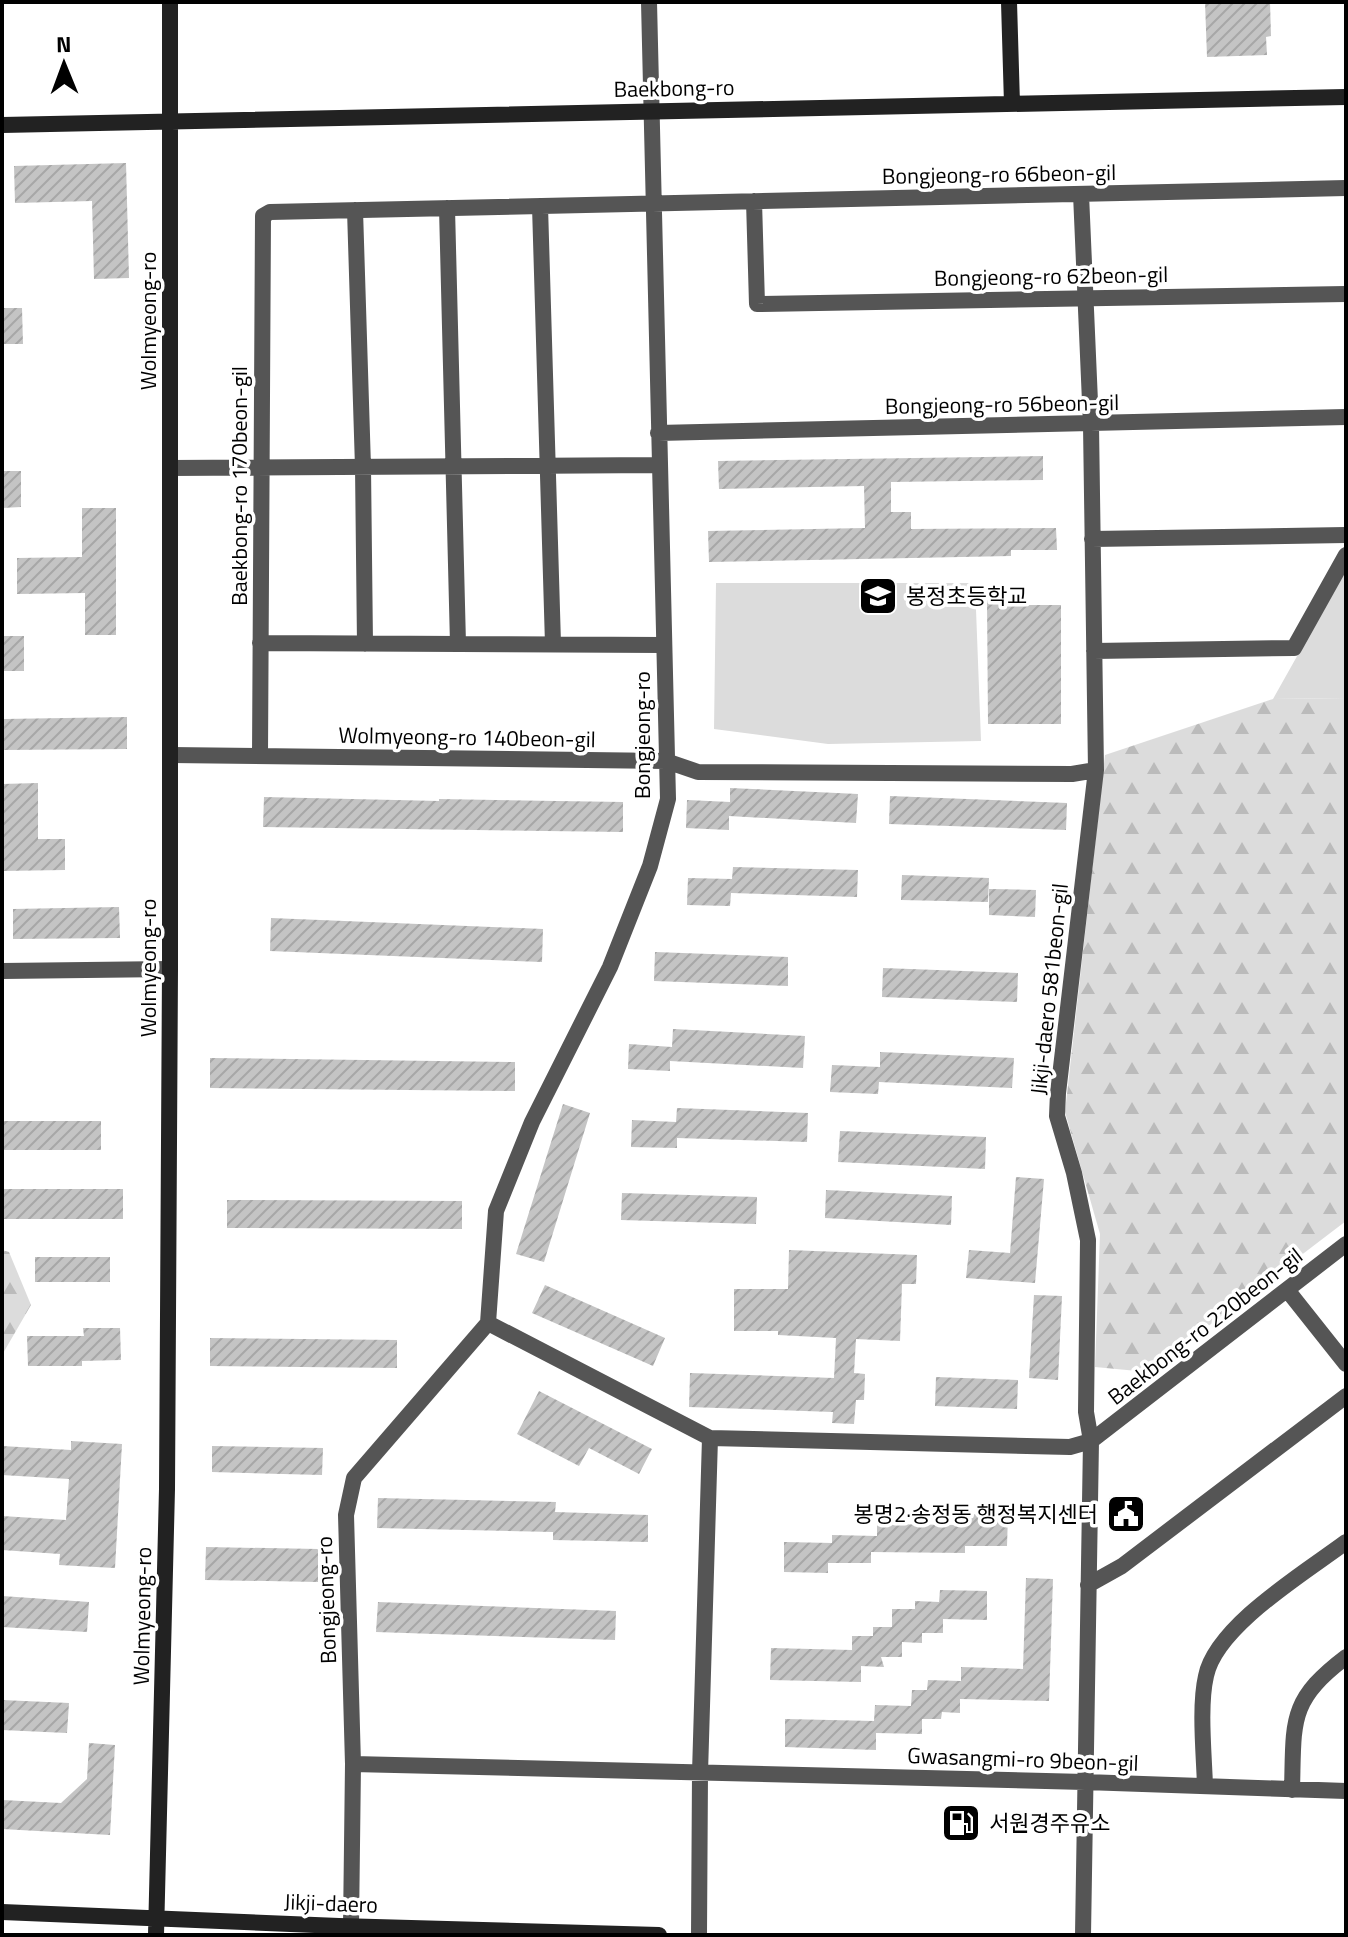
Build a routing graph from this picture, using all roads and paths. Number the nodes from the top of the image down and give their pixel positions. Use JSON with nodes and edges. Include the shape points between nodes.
{"nodes":[{"id":1,"x":170,"y":2,"type":"edge"},
{"id":2,"x":649,"y":2,"type":"edge"},
{"id":3,"x":1009,"y":2,"type":"edge"},
{"id":4,"x":1346,"y":97,"type":"edge"},
{"id":5,"x":1012,"y":104,"type":"junction"},
{"id":6,"x":652,"y":110,"type":"junction"},
{"id":7,"x":170,"y":123,"type":"junction"},
{"id":8,"x":2,"y":125,"type":"edge"},
{"id":9,"x":1346,"y":188,"type":"edge"},
{"id":10,"x":1081,"y":194,"type":"junction"},
{"id":11,"x":754,"y":201,"type":"junction"},
{"id":12,"x":653,"y":203,"type":"junction"},
{"id":13,"x":540,"y":206,"type":"junction"},
{"id":14,"x":447,"y":208,"type":"junction"},
{"id":15,"x":355,"y":210,"type":"junction"},
{"id":16,"x":263,"y":216,"type":"joint"},
{"id":17,"x":1346,"y":294,"type":"edge"},
{"id":18,"x":1085,"y":298,"type":"junction"},
{"id":19,"x":1346,"y":417,"type":"edge"},
{"id":20,"x":1091,"y":425,"type":"junction"},
{"id":21,"x":658,"y":433,"type":"junction"},
{"id":22,"x":659,"y":465,"type":"junction"},
{"id":23,"x":453,"y":466,"type":"junction"},
{"id":24,"x":548,"y":466,"type":"junction"},
{"id":25,"x":261,"y":467,"type":"junction"},
{"id":26,"x":363,"y":467,"type":"junction"},
{"id":27,"x":170,"y":468,"type":"junction"},
{"id":28,"x":1346,"y":535,"type":"edge"},
{"id":29,"x":1092,"y":539,"type":"junction"},
{"id":30,"x":1346,"y":555,"type":"edge"},
{"id":31,"x":260,"y":643,"type":"junction"},
{"id":32,"x":365,"y":644,"type":"junction"},
{"id":33,"x":458,"y":644,"type":"junction"},
{"id":34,"x":553,"y":644,"type":"junction"},
{"id":35,"x":663,"y":645,"type":"junction"},
{"id":36,"x":1094,"y":651,"type":"junction"},
{"id":37,"x":171,"y":755,"type":"junction"},
{"id":38,"x":260,"y":756,"type":"junction"},
{"id":39,"x":666,"y":761,"type":"junction"},
{"id":40,"x":1096,"y":770,"type":"junction"},
{"id":41,"x":170,"y":969,"type":"junction"},
{"id":42,"x":2,"y":971,"type":"edge"},
{"id":43,"x":1346,"y":1244,"type":"edge"},
{"id":44,"x":1288,"y":1291,"type":"junction"},
{"id":45,"x":488,"y":1323,"type":"junction"},
{"id":46,"x":1346,"y":1364,"type":"edge"},
{"id":47,"x":1346,"y":1396,"type":"edge"},
{"id":48,"x":710,"y":1438,"type":"junction"},
{"id":49,"x":1091,"y":1441,"type":"junction"},
{"id":50,"x":1346,"y":1542,"type":"edge"},
{"id":51,"x":1088,"y":1585,"type":"junction"},
{"id":52,"x":1346,"y":1657,"type":"edge"},
{"id":53,"x":353,"y":1764,"type":"junction"},
{"id":54,"x":700,"y":1773,"type":"junction"},
{"id":55,"x":1085,"y":1782,"type":"junction"},
{"id":56,"x":1205,"y":1786,"type":"junction"},
{"id":57,"x":1292,"y":1790,"type":"junction"},
{"id":58,"x":1346,"y":1791,"type":"edge"},
{"id":59,"x":2,"y":1912,"type":"edge"},
{"id":60,"x":156,"y":1927,"type":"edge"},
{"id":61,"x":343,"y":1929,"type":"edge"},
{"id":62,"x":659,"y":1935,"type":"edge"},
{"id":63,"x":699,"y":1935,"type":"edge"},
{"id":64,"x":1083,"y":1935,"type":"edge"}],
"edges":[{"from":1,"to":7,"type":"street","name":"Wolmyeong-ro"},
{"from":2,"to":6,"type":"street","name":"Bongjeong-ro"},
{"from":3,"to":5,"type":"street"},
{"from":4,"to":5,"type":"street","name":"Baekbong-ro"},
{"from":5,"to":6,"type":"street","name":"Baekbong-ro"},
{"from":6,"to":7,"type":"street","name":"Baekbong-ro"},
{"from":6,"to":12,"type":"street","name":"Bongjeong-ro"},
{"from":7,"to":8,"type":"street","name":"Baekbong-ro"},
{"from":7,"to":27,"type":"street","name":"Wolmyeong-ro"},
{"from":9,"to":10,"type":"street","name":"Bongjeong-ro 66beon-gil"},
{"from":10,"to":11,"type":"street","name":"Bongjeong-ro 66beon-gil"},
{"from":10,"to":18,"type":"street","name":"Jikji-daero 581beon-gil"},
{"from":11,"to":12,"type":"street","name":"Bongjeong-ro 66beon-gil"},
{"from":11,"to":18,"type":"street","name":"Bongjeong-ro 62beon-gil","via":[[757,304]]},
{"from":12,"to":13,"type":"street","name":"Bongjeong-ro 66beon-gil"},
{"from":12,"to":21,"type":"street","name":"Bongjeong-ro"},
{"from":13,"to":14,"type":"street","name":"Bongjeong-ro 66beon-gil"},
{"from":13,"to":24,"type":"street"},
{"from":14,"to":15,"type":"street","name":"Bongjeong-ro 66beon-gil"},
{"from":14,"to":23,"type":"street"},
{"from":15,"to":16,"type":"street","name":"Bongjeong-ro 66beon-gil"},
{"from":15,"to":26,"type":"street"},
{"from":16,"to":25,"type":"street","name":"Baekbong-ro 170beon-gil"},
{"from":17,"to":18,"type":"street","name":"Bongjeong-ro 62beon-gil"},
{"from":18,"to":20,"type":"street","name":"Jikji-daero 581beon-gil"},
{"from":19,"to":20,"type":"street","name":"Bongjeong-ro 56beon-gil"},
{"from":20,"to":21,"type":"street","name":"Bongjeong-ro 56beon-gil"},
{"from":20,"to":29,"type":"street","name":"Jikji-daero 581beon-gil"},
{"from":21,"to":22,"type":"street","name":"Bongjeong-ro"},
{"from":22,"to":24,"type":"street"},
{"from":22,"to":35,"type":"street","name":"Bongjeong-ro"},
{"from":23,"to":24,"type":"street"},
{"from":23,"to":26,"type":"street"},
{"from":23,"to":33,"type":"street"},
{"from":24,"to":34,"type":"street"},
{"from":25,"to":26,"type":"street"},
{"from":25,"to":27,"type":"street"},
{"from":25,"to":31,"type":"street","name":"Baekbong-ro 170beon-gil"},
{"from":26,"to":32,"type":"street"},
{"from":27,"to":37,"type":"street","name":"Wolmyeong-ro"},
{"from":28,"to":29,"type":"street"},
{"from":29,"to":36,"type":"street","name":"Jikji-daero 581beon-gil"},
{"from":30,"to":36,"type":"street","via":[[1294,648]]},
{"from":31,"to":32,"type":"street"},
{"from":31,"to":38,"type":"street","name":"Baekbong-ro 170beon-gil"},
{"from":32,"to":33,"type":"street"},
{"from":33,"to":34,"type":"street"},
{"from":34,"to":35,"type":"street"},
{"from":35,"to":39,"type":"street","name":"Bongjeong-ro"},
{"from":36,"to":40,"type":"street","name":"Jikji-daero 581beon-gil"},
{"from":37,"to":38,"type":"street","name":"Wolmyeong-ro 140beon-gil"},
{"from":37,"to":41,"type":"street","name":"Wolmyeong-ro"},
{"from":38,"to":39,"type":"street","name":"Wolmyeong-ro 140beon-gil"},
{"from":39,"to":40,"type":"street","name":"Wolmyeong-ro 140beon-gil","via":[[698,772]]},
{"from":39,"to":45,"type":"street","name":"Bongjeong-ro","via":[[668,799],[650,866],[610,967],[532,1122],[496,1211]]},
{"from":40,"to":49,"type":"street","name":"Jikji-daero 581beon-gil","via":[[1057,1116],[1088,1240],[1086,1412]]},
{"from":41,"to":42,"type":"street"},
{"from":41,"to":60,"type":"street","name":"Wolmyeong-ro","via":[[167,1489]]},
{"from":43,"to":44,"type":"street","name":"Baekbong-ro 220beon-gil"},
{"from":44,"to":46,"type":"street"},
{"from":44,"to":49,"type":"street","name":"Baekbong-ro 220beon-gil"},
{"from":45,"to":48,"type":"street"},
{"from":45,"to":53,"type":"street","name":"Bongjeong-ro","via":[[354,1478],[346,1515]]},
{"from":47,"to":51,"type":"street","via":[[1122,1566]]},
{"from":48,"to":49,"type":"street","via":[[1070,1447]]},
{"from":48,"to":54,"type":"street"},
{"from":49,"to":51,"type":"street","name":"Jikji-daero 581beon-gil"},
{"from":50,"to":56,"type":"street","via":[[1257,1608],[1217,1648],[1206,1675]]},
{"from":51,"to":55,"type":"street","name":"Jikji-daero 581beon-gil"},
{"from":52,"to":57,"type":"street","via":[[1319,1678],[1301,1703]]},
{"from":53,"to":54,"type":"street","name":"Gwasangmi-ro 9beon-gil"},
{"from":53,"to":61,"type":"street","name":"Bongjeong-ro"},
{"from":54,"to":55,"type":"street","name":"Gwasangmi-ro 9beon-gil"},
{"from":54,"to":63,"type":"street"},
{"from":55,"to":56,"type":"street","name":"Gwasangmi-ro 9beon-gil"},
{"from":55,"to":64,"type":"street","name":"Jikji-daero 581beon-gil"},
{"from":56,"to":57,"type":"street","name":"Gwasangmi-ro 9beon-gil"},
{"from":57,"to":58,"type":"street","name":"Gwasangmi-ro 9beon-gil"},
{"from":59,"to":60,"type":"street","name":"Jikji-daero"},
{"from":60,"to":61,"type":"street","name":"Jikji-daero"},
{"from":61,"to":62,"type":"street","name":"Jikji-daero"}]}
